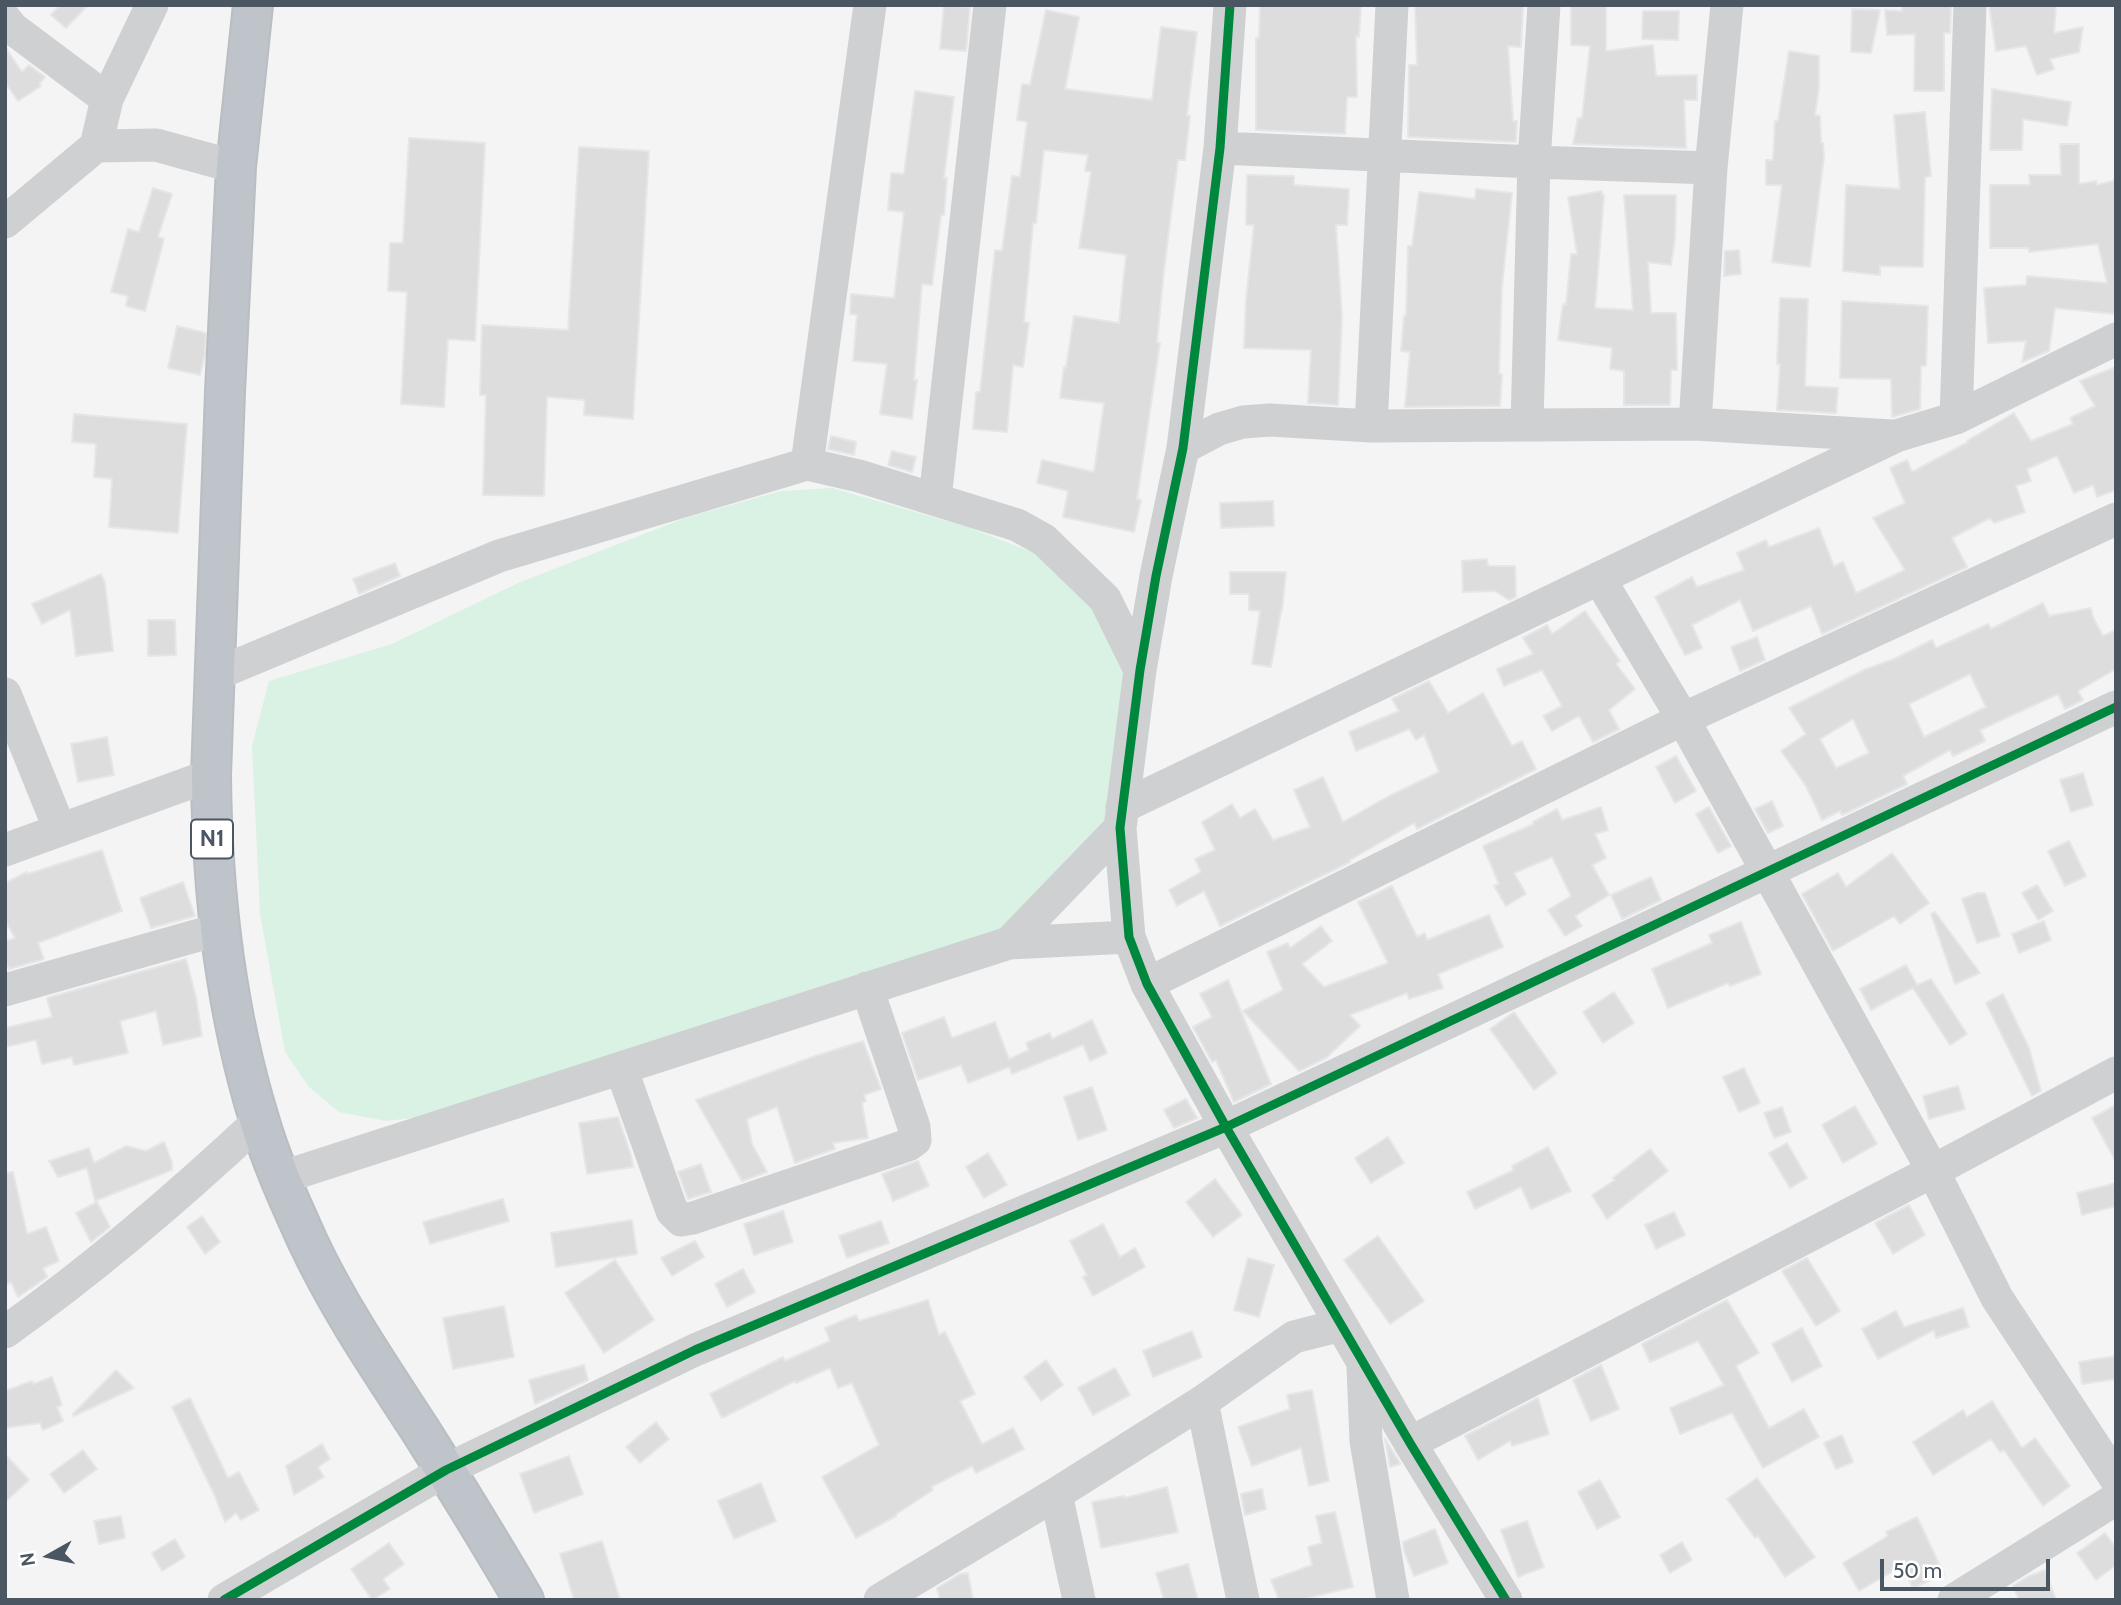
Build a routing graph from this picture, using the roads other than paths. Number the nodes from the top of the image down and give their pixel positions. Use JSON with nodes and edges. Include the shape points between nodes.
{"nodes":[{"id":1,"x":152,"y":5,"type":"edge"},
{"id":2,"x":253,"y":5,"type":"edge"},
{"id":3,"x":870,"y":5,"type":"edge"},
{"id":4,"x":990,"y":5,"type":"edge"},
{"id":5,"x":1230,"y":5,"type":"edge"},
{"id":6,"x":1392,"y":5,"type":"edge"},
{"id":7,"x":1544,"y":5,"type":"edge"},
{"id":8,"x":1727,"y":5,"type":"edge"},
{"id":9,"x":1970,"y":5,"type":"edge"},
{"id":10,"x":7,"y":27,"type":"edge"},
{"id":11,"x":107,"y":99,"type":"junction"},
{"id":12,"x":96,"y":146,"type":"junction"},
{"id":13,"x":1220,"y":148,"type":"junction"},
{"id":14,"x":1386,"y":155,"type":"junction"},
{"id":15,"x":1534,"y":162,"type":"junction"},
{"id":16,"x":236,"y":167,"type":"junction"},
{"id":17,"x":1711,"y":168,"type":"junction"},
{"id":18,"x":5,"y":222,"type":"edge"},
{"id":19,"x":2116,"y":338,"type":"edge"},
{"id":20,"x":1956,"y":418,"type":"junction"},
{"id":21,"x":1527,"y":424,"type":"junction"},
{"id":22,"x":1695,"y":424,"type":"junction"},
{"id":23,"x":1371,"y":426,"type":"junction"},
{"id":24,"x":1896,"y":436,"type":"junction"},
{"id":25,"x":1183,"y":448,"type":"junction"},
{"id":26,"x":807,"y":464,"type":"junction"},
{"id":27,"x":935,"y":499,"type":"junction"},
{"id":28,"x":2116,"y":519,"type":"edge"},
{"id":29,"x":1156,"y":576,"type":"junction"},
{"id":30,"x":1599,"y":578,"type":"junction"},
{"id":31,"x":1105,"y":599,"type":"junction"},
{"id":32,"x":1140,"y":670,"type":"junction"},
{"id":33,"x":214,"y":675,"type":"junction"},
{"id":34,"x":6,"y":699,"type":"edge"},
{"id":35,"x":2116,"y":707,"type":"edge"},
{"id":36,"x":1683,"y":719,"type":"junction"},
{"id":37,"x":211,"y":775,"type":"junction"},
{"id":38,"x":1121,"y":817,"type":"junction"},
{"id":39,"x":60,"y":830,"type":"junction"},
{"id":40,"x":5,"y":850,"type":"edge"},
{"id":41,"x":1767,"y":870,"type":"junction"},
{"id":42,"x":220,"y":929,"type":"junction"},
{"id":43,"x":1129,"y":937,"type":"junction"},
{"id":44,"x":1009,"y":943,"type":"junction"},
{"id":45,"x":1147,"y":984,"type":"junction"},
{"id":46,"x":867,"y":988,"type":"junction"},
{"id":47,"x":5,"y":990,"type":"edge"},
{"id":48,"x":621,"y":1068,"type":"junction"},
{"id":49,"x":2116,"y":1073,"type":"edge"},
{"id":50,"x":259,"y":1121,"type":"junction"},
{"id":51,"x":1226,"y":1127,"type":"junction"},
{"id":52,"x":1933,"y":1171,"type":"junction"},
{"id":53,"x":281,"y":1178,"type":"junction"},
{"id":54,"x":1314,"y":1278,"type":"junction"},
{"id":55,"x":9,"y":1319,"type":"edge"},
{"id":56,"x":1341,"y":1325,"type":"junction"},
{"id":57,"x":1294,"y":1337,"type":"junction"},
{"id":58,"x":1363,"y":1364,"type":"junction"},
{"id":59,"x":1202,"y":1402,"type":"junction"},
{"id":60,"x":1410,"y":1443,"type":"junction"},
{"id":61,"x":446,"y":1470,"type":"junction"},
{"id":62,"x":2116,"y":1479,"type":"edge"},
{"id":63,"x":1056,"y":1494,"type":"junction"},
{"id":64,"x":2116,"y":1499,"type":"edge"},
{"id":65,"x":889,"y":1597,"type":"edge"},
{"id":66,"x":1503,"y":1599,"type":"edge"},
{"id":67,"x":224,"y":1600,"type":"edge"},
{"id":68,"x":524,"y":1600,"type":"edge"},
{"id":69,"x":1079,"y":1600,"type":"edge"},
{"id":70,"x":1243,"y":1600,"type":"edge"},
{"id":71,"x":1394,"y":1600,"type":"edge"},
{"id":72,"x":1954,"y":1600,"type":"edge"}],
"edges":[{"from":1,"to":11,"type":"street"},
{"from":2,"to":16,"type":"highway","number":"N1"},
{"from":3,"to":26,"type":"street"},
{"from":4,"to":27,"type":"street"},
{"from":5,"to":13,"type":"street"},
{"from":6,"to":14,"type":"street"},
{"from":7,"to":15,"type":"street"},
{"from":8,"to":17,"type":"street"},
{"from":9,"to":20,"type":"street"},
{"from":10,"to":11,"type":"street"},
{"from":11,"to":12,"type":"street"},
{"from":12,"to":16,"type":"street","via":[[156,145]]},
{"from":12,"to":18,"type":"street"},
{"from":13,"to":14,"type":"street"},
{"from":13,"to":25,"type":"street"},
{"from":14,"to":15,"type":"street"},
{"from":14,"to":23,"type":"street"},
{"from":15,"to":17,"type":"street"},
{"from":15,"to":21,"type":"street"},
{"from":16,"to":33,"type":"highway","number":"N1"},
{"from":17,"to":22,"type":"street"},
{"from":19,"to":20,"type":"street"},
{"from":20,"to":24,"type":"street"},
{"from":21,"to":22,"type":"street"},
{"from":21,"to":23,"type":"street"},
{"from":22,"to":24,"type":"street"},
{"from":23,"to":25,"type":"street","via":[[1243,422]]},
{"from":24,"to":30,"type":"street"},
{"from":25,"to":29,"type":"street"},
{"from":26,"to":27,"type":"street"},
{"from":26,"to":33,"type":"street","via":[[499,556]]},
{"from":27,"to":31,"type":"street","via":[[1017,525],[1044,540]]},
{"from":28,"to":36,"type":"street"},
{"from":29,"to":31,"type":"street"},
{"from":29,"to":32,"type":"street"},
{"from":30,"to":36,"type":"street"},
{"from":30,"to":38,"type":"street"},
{"from":31,"to":32,"type":"street"},
{"from":32,"to":38,"type":"street"},
{"from":33,"to":37,"type":"highway","number":"N1"},
{"from":34,"to":39,"type":"street"},
{"from":35,"to":41,"type":"street"},
{"from":36,"to":41,"type":"street"},
{"from":36,"to":45,"type":"street"},
{"from":37,"to":39,"type":"street"},
{"from":37,"to":42,"type":"highway","number":"N1"},
{"from":38,"to":43,"type":"street"},
{"from":38,"to":44,"type":"street"},
{"from":39,"to":40,"type":"street"},
{"from":41,"to":51,"type":"street"},
{"from":41,"to":52,"type":"street"},
{"from":42,"to":47,"type":"street"},
{"from":42,"to":50,"type":"highway","number":"N1"},
{"from":43,"to":44,"type":"street"},
{"from":43,"to":45,"type":"street"},
{"from":44,"to":46,"type":"street"},
{"from":45,"to":51,"type":"street"},
{"from":46,"to":48,"type":"street"},
{"from":46,"to":48,"type":"street","via":[[915,1140],[693,1218],[681,1220],[672,1211]]},
{"from":48,"to":53,"type":"street"},
{"from":49,"to":52,"type":"street"},
{"from":50,"to":53,"type":"highway","number":"N1"},
{"from":50,"to":55,"type":"street","via":[[121,1242]]},
{"from":51,"to":54,"type":"street"},
{"from":51,"to":61,"type":"street","via":[[695,1350]]},
{"from":52,"to":60,"type":"street"},
{"from":52,"to":62,"type":"street","via":[[1997,1298]]},
{"from":53,"to":61,"type":"highway","number":"N1","via":[[333,1289]]},
{"from":54,"to":56,"type":"street"},
{"from":54,"to":57,"type":"street"},
{"from":56,"to":57,"type":"street"},
{"from":56,"to":58,"type":"street"},
{"from":57,"to":59,"type":"street"},
{"from":58,"to":60,"type":"street"},
{"from":58,"to":71,"type":"street","via":[[1366,1441]]},
{"from":59,"to":63,"type":"street"},
{"from":59,"to":70,"type":"street"},
{"from":60,"to":66,"type":"street"},
{"from":61,"to":67,"type":"street"},
{"from":61,"to":68,"type":"highway","number":"N1"},
{"from":63,"to":65,"type":"street"},
{"from":63,"to":69,"type":"street"},
{"from":64,"to":72,"type":"street"}]}
